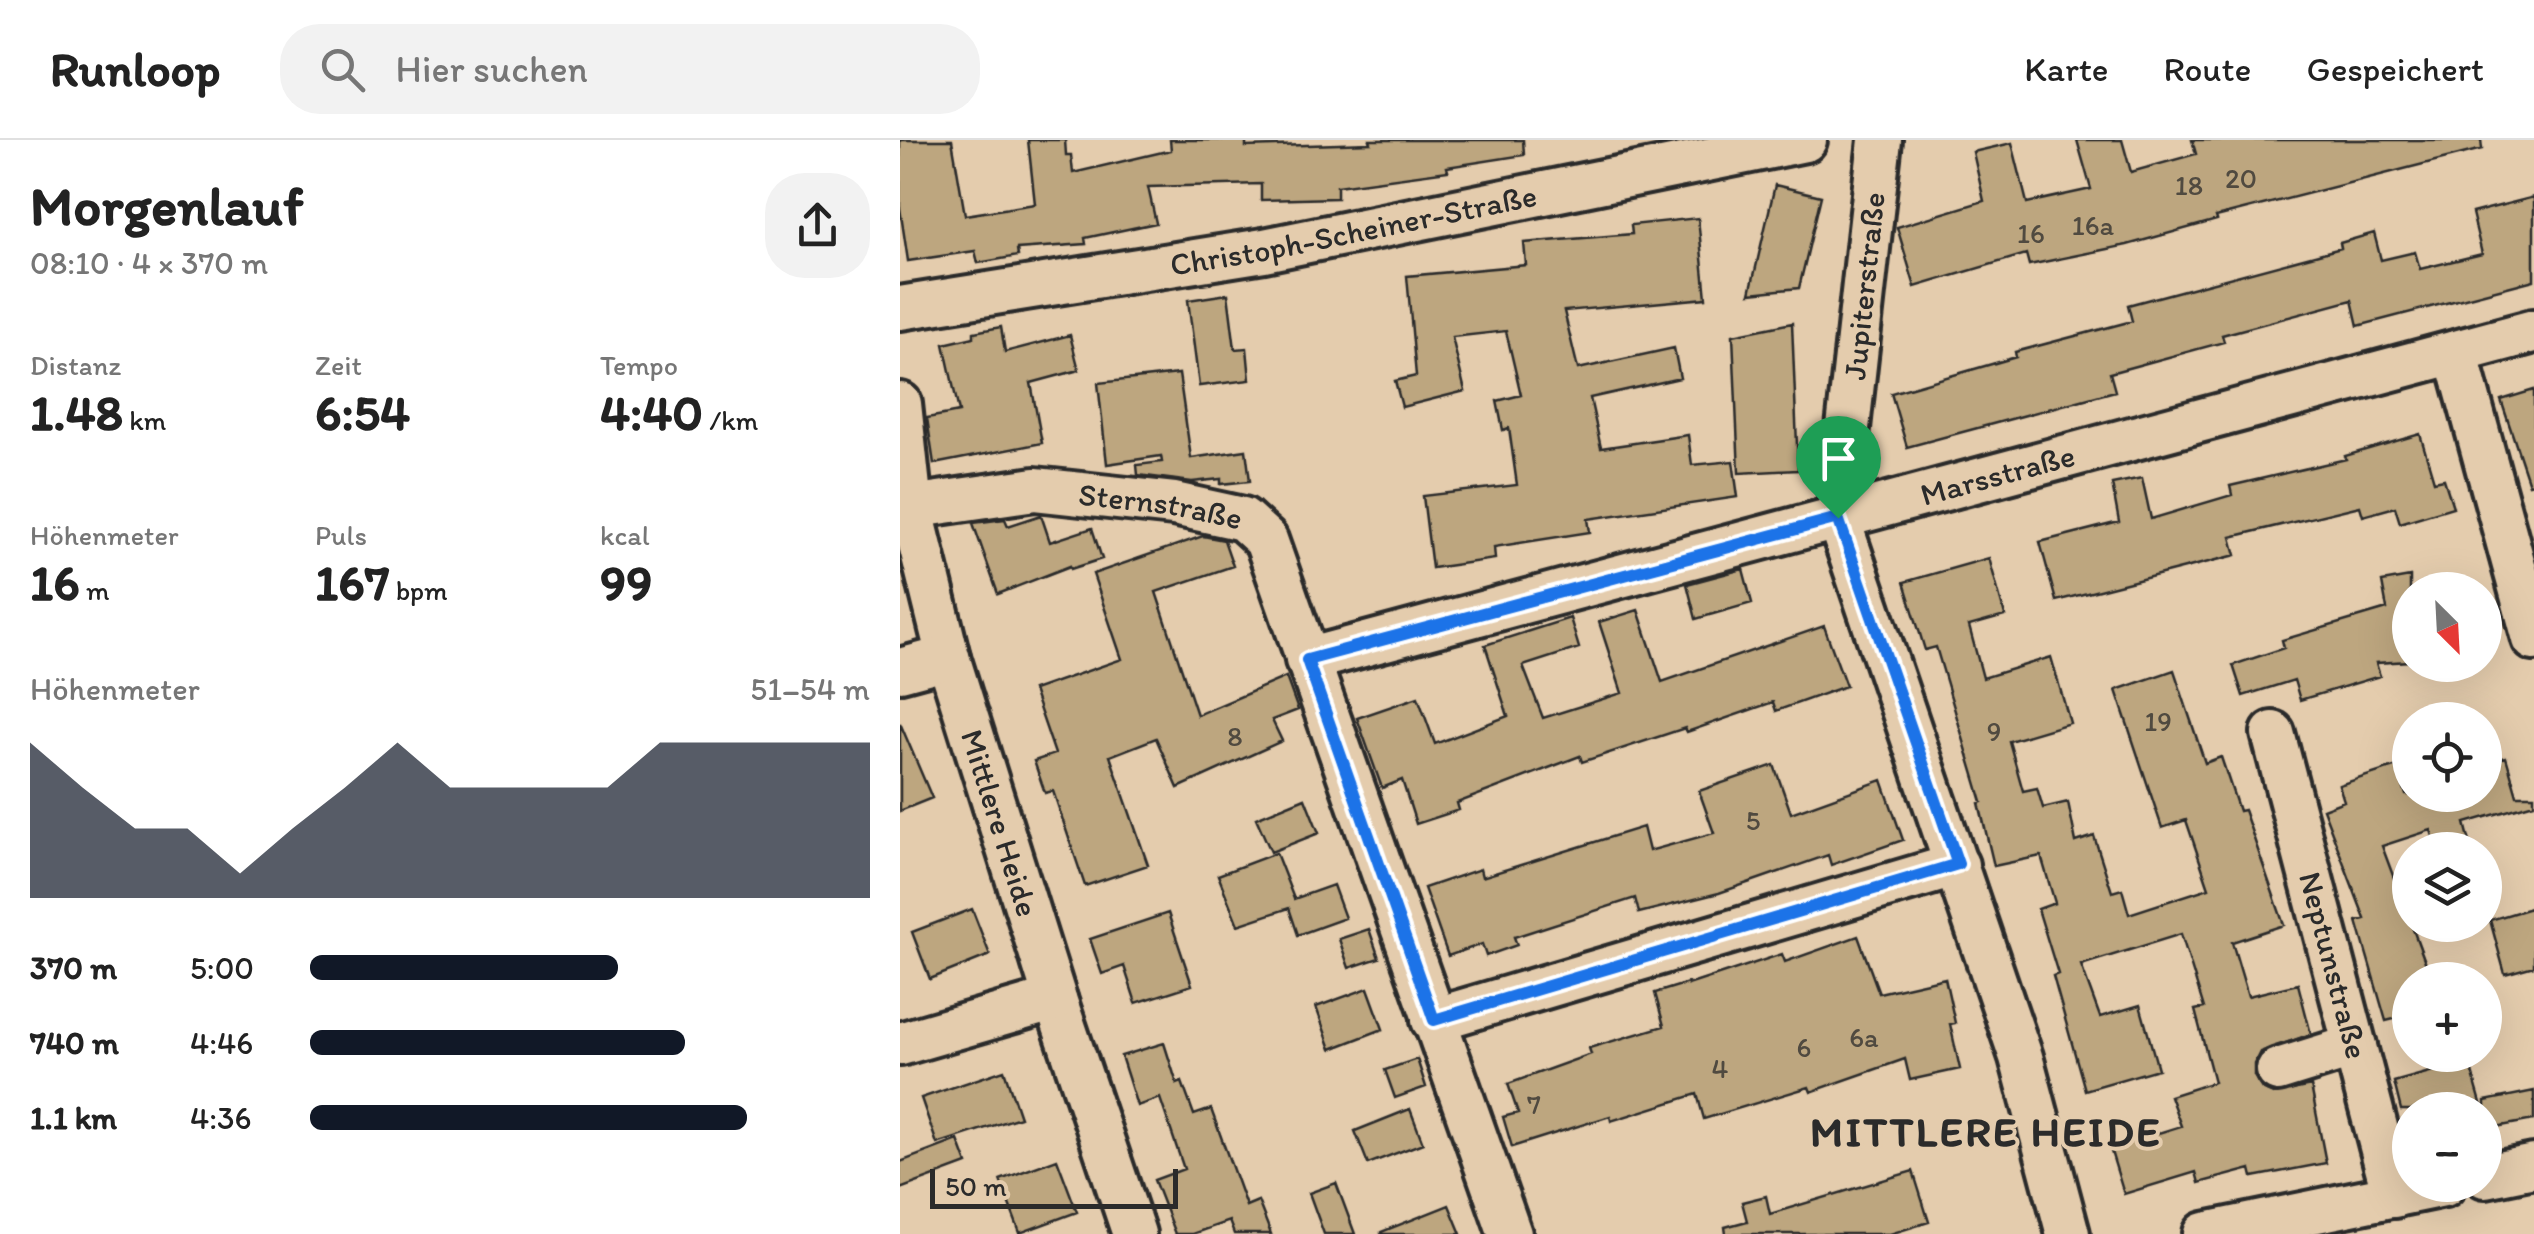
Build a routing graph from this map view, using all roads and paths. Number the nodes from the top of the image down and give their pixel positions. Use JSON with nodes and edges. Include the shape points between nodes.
{"nodes":[{"id":1,"x":1805,"y":140,"type":"edge"},
{"id":2,"x":1880,"y":140,"type":"edge"},
{"id":3,"x":900,"y":308,"type":"edge"},
{"id":4,"x":2534,"y":331,"type":"edge"},
{"id":5,"x":2456,"y":352,"type":"junction"},
{"id":6,"x":900,"y":404,"type":"edge"},
{"id":7,"x":911,"y":507,"type":"junction"},
{"id":8,"x":1838,"y":518,"type":"junction"},
{"id":9,"x":2534,"y":639,"type":"edge"},
{"id":10,"x":948,"y":656,"type":"junction"},
{"id":11,"x":1307,"y":660,"type":"junction"},
{"id":12,"x":900,"y":670,"type":"edge"},
{"id":13,"x":2274,"y":734,"type":"dead end"},
{"id":14,"x":1958,"y":864,"type":"junction"},
{"id":15,"x":1055,"y":999,"type":"junction"},
{"id":16,"x":1434,"y":1020,"type":"junction"},
{"id":17,"x":900,"y":1044,"type":"edge"},
{"id":18,"x":2355,"y":1046,"type":"junction"},
{"id":19,"x":2278,"y":1070,"type":"dead end"},
{"id":20,"x":2534,"y":1166,"type":"edge"},
{"id":21,"x":2502,"y":1173,"type":"edge"},
{"id":22,"x":2392,"y":1188,"type":"edge"},
{"id":23,"x":2392,"y":1196,"type":"edge"},
{"id":24,"x":1134,"y":1234,"type":"edge"},
{"id":25,"x":1510,"y":1234,"type":"edge"},
{"id":26,"x":2068,"y":1234,"type":"edge"},
{"id":27,"x":2204,"y":1234,"type":"edge"}],
"edges":[{"from":1,"to":3,"type":"street","name":"Christoph-Scheiner-Straße","via":[[1264,250]]},
{"from":2,"to":8,"type":"street","name":"Jupiterstraße"},
{"from":4,"to":5,"type":"street","name":"Marsstraße"},
{"from":5,"to":8,"type":"street","name":"Marsstraße"},
{"from":5,"to":9,"type":"street"},
{"from":6,"to":7,"type":"street","name":"Mittlere Heide"},
{"from":7,"to":10,"type":"street","name":"Mittlere Heide"},
{"from":7,"to":11,"type":"street","name":"Sternstraße","via":[[1035,489],[1243,518],[1266,540]]},
{"from":8,"to":11,"type":"street","name":"Marsstraße"},
{"from":8,"to":14,"type":"street","name":"Jupiterstraße"},
{"from":10,"to":12,"type":"street"},
{"from":10,"to":15,"type":"street","name":"Mittlere Heide"},
{"from":11,"to":16,"type":"street","name":"Sternstraße"},
{"from":13,"to":18,"type":"street","name":"Neptunstraße"},
{"from":14,"to":16,"type":"street"},
{"from":14,"to":26,"type":"street","name":"Jupiterstraße","via":[[2021,1056]]},
{"from":15,"to":17,"type":"street"},
{"from":15,"to":24,"type":"street","name":"Mittlere Heide"},
{"from":16,"to":25,"type":"street","name":"Sternstraße"},
{"from":18,"to":19,"type":"street"},
{"from":18,"to":22,"type":"street","name":"Neptunstraße"},
{"from":20,"to":21,"type":"street"},
{"from":23,"to":27,"type":"street"}]}
